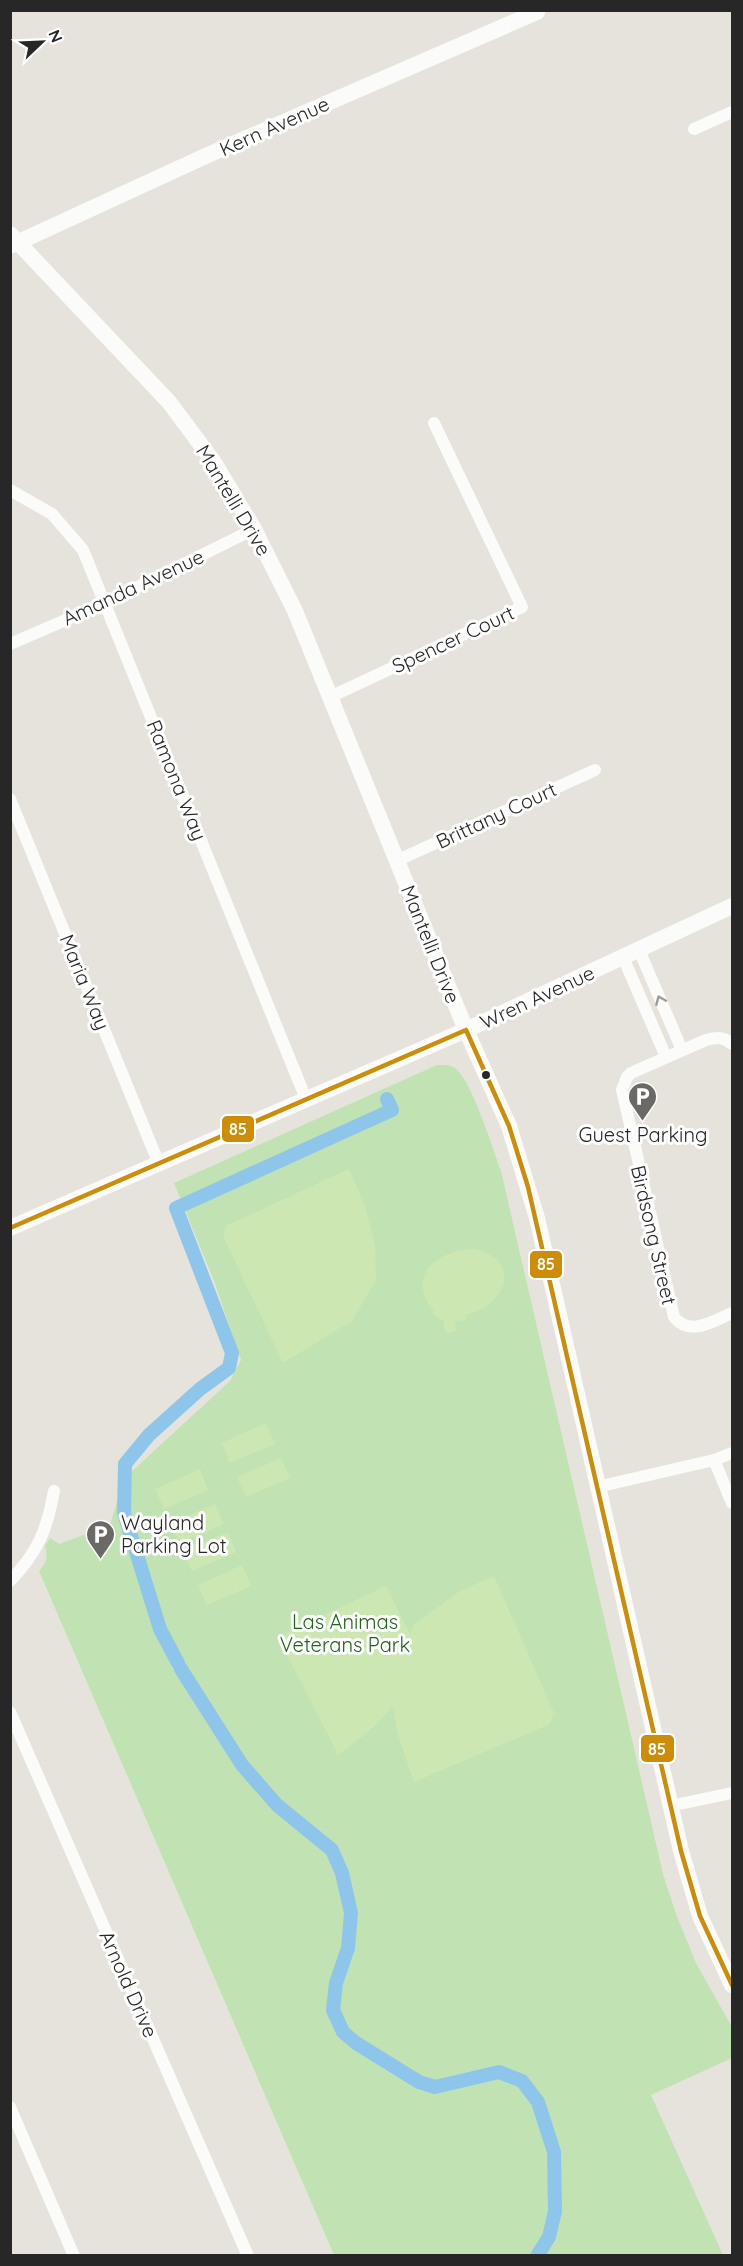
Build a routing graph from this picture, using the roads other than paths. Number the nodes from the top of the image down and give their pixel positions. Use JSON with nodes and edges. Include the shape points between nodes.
{"nodes":[{"id":1,"x":538,"y":11,"type":"edge"},
{"id":2,"x":732,"y":112,"type":"edge"},
{"id":3,"x":694,"y":129,"type":"dead end"},
{"id":4,"x":13,"y":241,"type":"edge"},
{"id":5,"x":434,"y":423,"type":"dead end"},
{"id":6,"x":10,"y":490,"type":"edge"},
{"id":7,"x":254,"y":529,"type":"junction"},
{"id":8,"x":105,"y":603,"type":"junction"},
{"id":9,"x":10,"y":644,"type":"edge"},
{"id":10,"x":330,"y":697,"type":"junction"},
{"id":11,"x":595,"y":770,"type":"dead end"},
{"id":12,"x":10,"y":800,"type":"edge"},
{"id":13,"x":396,"y":861,"type":"junction"},
{"id":14,"x":732,"y":906,"type":"edge"},
{"id":15,"x":639,"y":950,"type":"junction"},
{"id":16,"x":623,"y":957,"type":"junction"},
{"id":17,"x":466,"y":1030,"type":"junction"},
{"id":18,"x":732,"y":1044,"type":"edge"},
{"id":19,"x":682,"y":1050,"type":"junction"},
{"id":20,"x":666,"y":1057,"type":"junction"},
{"id":21,"x":306,"y":1099,"type":"junction"},
{"id":22,"x":159,"y":1164,"type":"junction"},
{"id":23,"x":11,"y":1227,"type":"edge"},
{"id":24,"x":732,"y":1312,"type":"edge"},
{"id":25,"x":732,"y":1453,"type":"edge"},
{"id":26,"x":714,"y":1460,"type":"junction"},
{"id":27,"x":597,"y":1487,"type":"junction"},
{"id":28,"x":54,"y":1491,"type":"dead end"},
{"id":29,"x":732,"y":1503,"type":"edge"},
{"id":30,"x":10,"y":1581,"type":"edge"},
{"id":31,"x":10,"y":1712,"type":"edge"},
{"id":32,"x":732,"y":1793,"type":"edge"},
{"id":33,"x":670,"y":1806,"type":"junction"},
{"id":34,"x":732,"y":1985,"type":"edge"},
{"id":35,"x":10,"y":2107,"type":"edge"},
{"id":36,"x":74,"y":2256,"type":"edge"},
{"id":37,"x":248,"y":2256,"type":"edge"}],
"edges":[{"from":1,"to":4,"type":"street","name":"Kern Avenue"},
{"from":2,"to":3,"type":"street"},
{"from":4,"to":7,"type":"street","name":"Mantelli Drive","via":[[170,402],[213,461]]},
{"from":5,"to":10,"type":"street","name":"Spencer Court","via":[[522,607]]},
{"from":6,"to":8,"type":"street","name":"Ramona Way","via":[[52,514],[68,531],[82,550]]},
{"from":7,"to":8,"type":"street","name":"Amanda Avenue"},
{"from":7,"to":10,"type":"street","name":"Mantelli Drive","via":[[295,611]]},
{"from":8,"to":9,"type":"street","name":"Amanda Avenue"},
{"from":8,"to":21,"type":"street","name":"Ramona Way"},
{"from":10,"to":13,"type":"street","name":"Mantelli Drive"},
{"from":11,"to":13,"type":"street","name":"Brittany Court"},
{"from":12,"to":22,"type":"street","name":"Maria Way"},
{"from":13,"to":17,"type":"street","name":"Mantelli Drive"},
{"from":14,"to":15,"type":"street","name":"Wren Avenue"},
{"from":15,"to":16,"type":"street","name":"Wren Avenue"},
{"from":19,"to":15,"type":"street","one_way":true},
{"from":16,"to":17,"type":"street","name":"Wren Avenue"},
{"from":16,"to":20,"type":"street"},
{"from":17,"to":21,"type":"street","name":"Wren Avenue"},
{"from":17,"to":27,"type":"street","name":"Mantelli Drive","via":[[509,1126],[528,1187]]},
{"from":18,"to":19,"type":"street","name":"Birdsong Street","via":[[716,1038]]},
{"from":19,"to":20,"type":"street","name":"Birdsong Street"},
{"from":20,"to":24,"type":"street","name":"Birdsong Street","via":[[632,1073],[622,1090],[670,1310],[684,1327],[699,1327]]},
{"from":21,"to":22,"type":"street","name":"Wren Avenue"},
{"from":22,"to":23,"type":"street","name":"Wren Avenue"},
{"from":25,"to":26,"type":"street"},
{"from":26,"to":27,"type":"street"},
{"from":26,"to":29,"type":"street"},
{"from":27,"to":33,"type":"street","name":"Mantelli Drive"},
{"from":28,"to":30,"type":"street","via":[[48,1523],[27,1563]]},
{"from":31,"to":37,"type":"street","name":"Arnold Drive"},
{"from":32,"to":33,"type":"street"},
{"from":33,"to":34,"type":"street","name":"Mantelli Drive","via":[[700,1916]]},
{"from":35,"to":36,"type":"street"}]}
